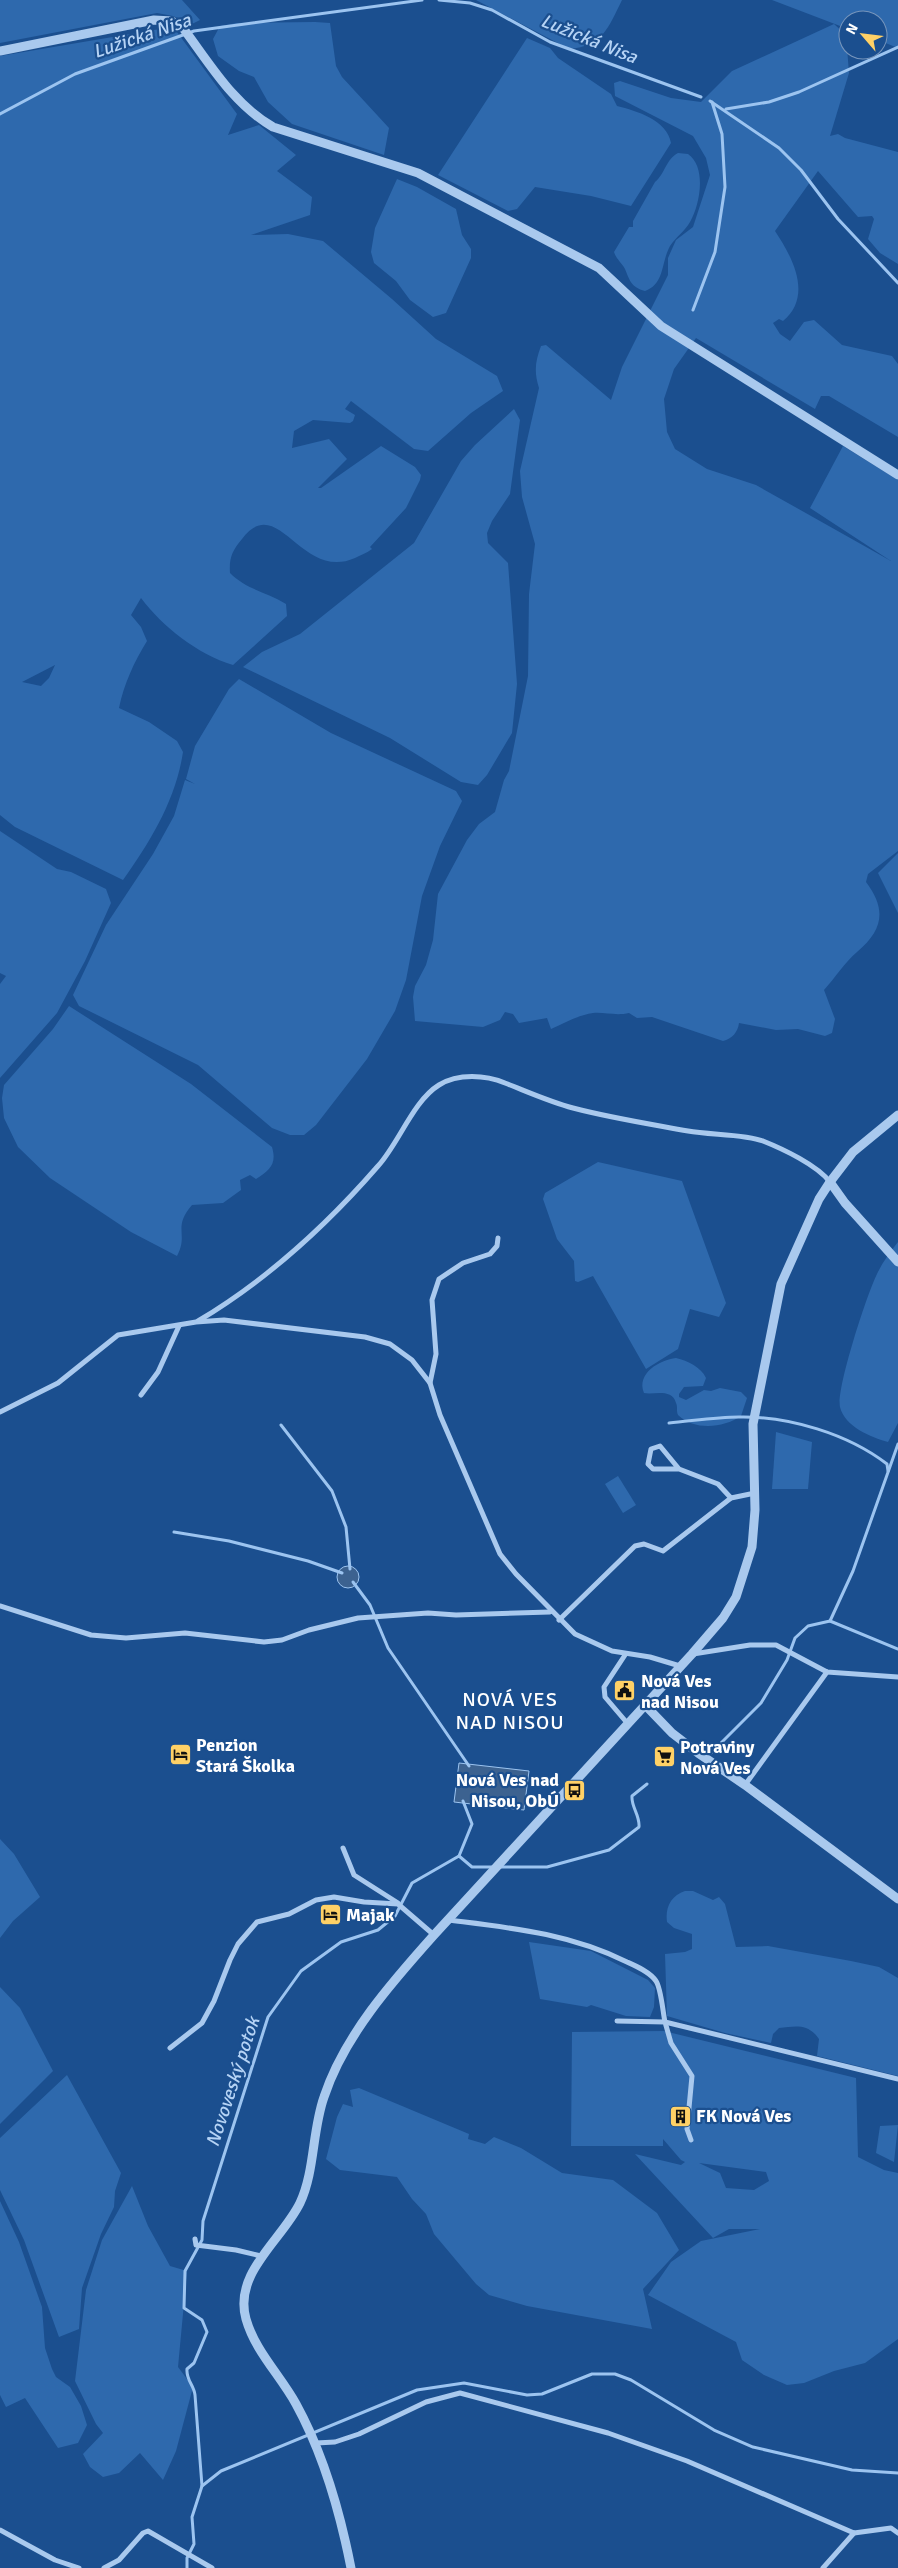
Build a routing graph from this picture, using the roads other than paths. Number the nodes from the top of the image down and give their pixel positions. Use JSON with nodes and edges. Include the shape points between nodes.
{"nodes":[{"id":1,"x":0,"y":52,"type":"edge"},
{"id":2,"x":898,"y":475,"type":"edge"},
{"id":3,"x":898,"y":1114,"type":"edge"},
{"id":4,"x":830,"y":1182,"type":"junction"},
{"id":5,"x":498,"y":1238,"type":"dead end"},
{"id":6,"x":898,"y":1262,"type":"edge"},
{"id":7,"x":222,"y":1307,"type":"junction"},
{"id":8,"x":224,"y":1320,"type":"junction"},
{"id":9,"x":196,"y":1322,"type":"junction"},
{"id":10,"x":179,"y":1326,"type":"junction"},
{"id":11,"x":430,"y":1383,"type":"junction"},
{"id":12,"x":141,"y":1395,"type":"dead end"},
{"id":13,"x":0,"y":1412,"type":"edge"},
{"id":14,"x":679,"y":1469,"type":"junction"},
{"id":15,"x":755,"y":1493,"type":"junction"},
{"id":16,"x":731,"y":1498,"type":"junction"},
{"id":17,"x":0,"y":1606,"type":"edge"},
{"id":18,"x":550,"y":1612,"type":"junction"},
{"id":19,"x":559,"y":1620,"type":"junction"},
{"id":20,"x":692,"y":1654,"type":"junction"},
{"id":21,"x":625,"y":1655,"type":"junction"},
{"id":22,"x":680,"y":1666,"type":"junction"},
{"id":23,"x":827,"y":1672,"type":"junction"},
{"id":24,"x":898,"y":1677,"type":"edge"},
{"id":25,"x":645,"y":1705,"type":"junction"},
{"id":26,"x":628,"y":1724,"type":"junction"},
{"id":27,"x":745,"y":1785,"type":"junction"},
{"id":28,"x":343,"y":1848,"type":"dead end"},
{"id":29,"x":898,"y":1899,"type":"edge"},
{"id":30,"x":398,"y":1904,"type":"junction"},
{"id":31,"x":448,"y":1920,"type":"junction"},
{"id":32,"x":434,"y":1935,"type":"junction"},
{"id":33,"x":617,"y":2021,"type":"dead end"},
{"id":34,"x":665,"y":2022,"type":"junction"},
{"id":35,"x":170,"y":2048,"type":"dead end"},
{"id":36,"x":898,"y":2079,"type":"edge"},
{"id":37,"x":691,"y":2140,"type":"dead end"},
{"id":38,"x":195,"y":2239,"type":"dead end"},
{"id":39,"x":261,"y":2256,"type":"junction"},
{"id":40,"x":316,"y":2443,"type":"junction"},
{"id":41,"x":898,"y":2527,"type":"edge"},
{"id":42,"x":891,"y":2528,"type":"junction"},
{"id":43,"x":0,"y":2530,"type":"edge"},
{"id":44,"x":854,"y":2533,"type":"junction"},
{"id":45,"x":898,"y":2533,"type":"edge"},
{"id":46,"x":79,"y":2568,"type":"edge"},
{"id":47,"x":104,"y":2568,"type":"edge"},
{"id":48,"x":212,"y":2568,"type":"edge"},
{"id":49,"x":350,"y":2568,"type":"edge"},
{"id":50,"x":823,"y":2568,"type":"edge"}],
"edges":[{"from":1,"to":2,"type":"street","via":[[154,20],[172,21],[182,28],[239,102],[255,117],[273,127],[418,173],[598,268],[661,326]]},
{"from":3,"to":4,"type":"street","via":[[853,1152]]},
{"from":4,"to":6,"type":"street"},
{"from":4,"to":7,"type":"street","via":[[822,1172],[762,1140],[695,1132],[590,1112],[493,1078],[465,1077],[439,1085],[421,1102],[380,1165],[323,1226],[295,1253]]},
{"from":4,"to":15,"type":"street","via":[[819,1199],[781,1284],[753,1424]]},
{"from":5,"to":11,"type":"street","via":[[497,1246],[490,1254],[463,1262],[439,1280],[432,1300],[436,1354]]},
{"from":7,"to":8,"type":"street"},
{"from":7,"to":9,"type":"street"},
{"from":8,"to":9,"type":"street"},
{"from":8,"to":11,"type":"street","via":[[378,1340],[403,1352]]},
{"from":9,"to":10,"type":"street"},
{"from":10,"to":12,"type":"street","via":[[158,1372]]},
{"from":10,"to":13,"type":"street","via":[[118,1335],[58,1383]]},
{"from":11,"to":18,"type":"street","via":[[440,1415],[500,1554]]},
{"from":14,"to":14,"type":"street","via":[[660,1446],[651,1449],[648,1464],[653,1469]]},
{"from":14,"to":16,"type":"street","via":[[718,1484]]},
{"from":15,"to":16,"type":"street"},
{"from":15,"to":20,"type":"street","via":[[752,1547],[736,1597],[723,1618]]},
{"from":16,"to":19,"type":"street","via":[[663,1551],[644,1544],[635,1546]]},
{"from":17,"to":18,"type":"street","via":[[91,1635],[126,1638],[185,1633],[264,1642],[282,1640],[358,1618],[428,1613]]},
{"from":18,"to":19,"type":"street"},
{"from":19,"to":21,"type":"street","via":[[593,1644]]},
{"from":20,"to":22,"type":"street"},
{"from":20,"to":23,"type":"street","via":[[750,1645],[776,1646]]},
{"from":21,"to":22,"type":"street","via":[[650,1657]]},
{"from":21,"to":26,"type":"street","via":[[604,1686],[605,1697]]},
{"from":22,"to":25,"type":"street"},
{"from":23,"to":24,"type":"street"},
{"from":23,"to":27,"type":"street"},
{"from":25,"to":26,"type":"street"},
{"from":25,"to":27,"type":"street","via":[[672,1733]]},
{"from":26,"to":31,"type":"street"},
{"from":27,"to":29,"type":"street"},
{"from":28,"to":30,"type":"street","via":[[354,1874],[391,1896]]},
{"from":30,"to":32,"type":"street"},
{"from":30,"to":35,"type":"street","via":[[327,1897],[289,1914],[257,1922],[238,1944],[202,2024]]},
{"from":31,"to":32,"type":"street"},
{"from":31,"to":34,"type":"street","via":[[540,1931],[616,1957],[646,1972],[656,1982]]},
{"from":32,"to":39,"type":"street","via":[[400,1973],[340,2062],[324,2095],[315,2126],[306,2190],[293,2215]]},
{"from":33,"to":34,"type":"street"},
{"from":34,"to":36,"type":"street"},
{"from":34,"to":37,"type":"street","via":[[671,2043],[692,2076],[687,2129]]},
{"from":38,"to":39,"type":"street","via":[[196,2245]]},
{"from":39,"to":40,"type":"street","via":[[245,2294],[246,2319]]},
{"from":40,"to":44,"type":"street","via":[[335,2442],[359,2434],[426,2402],[460,2393],[608,2433],[688,2461]]},
{"from":40,"to":49,"type":"street"},
{"from":41,"to":42,"type":"street"},
{"from":42,"to":44,"type":"street"},
{"from":42,"to":45,"type":"street"},
{"from":43,"to":46,"type":"street","via":[[55,2560]]},
{"from":44,"to":50,"type":"street"},
{"from":47,"to":48,"type":"street","via":[[119,2560],[148,2531]]}]}
